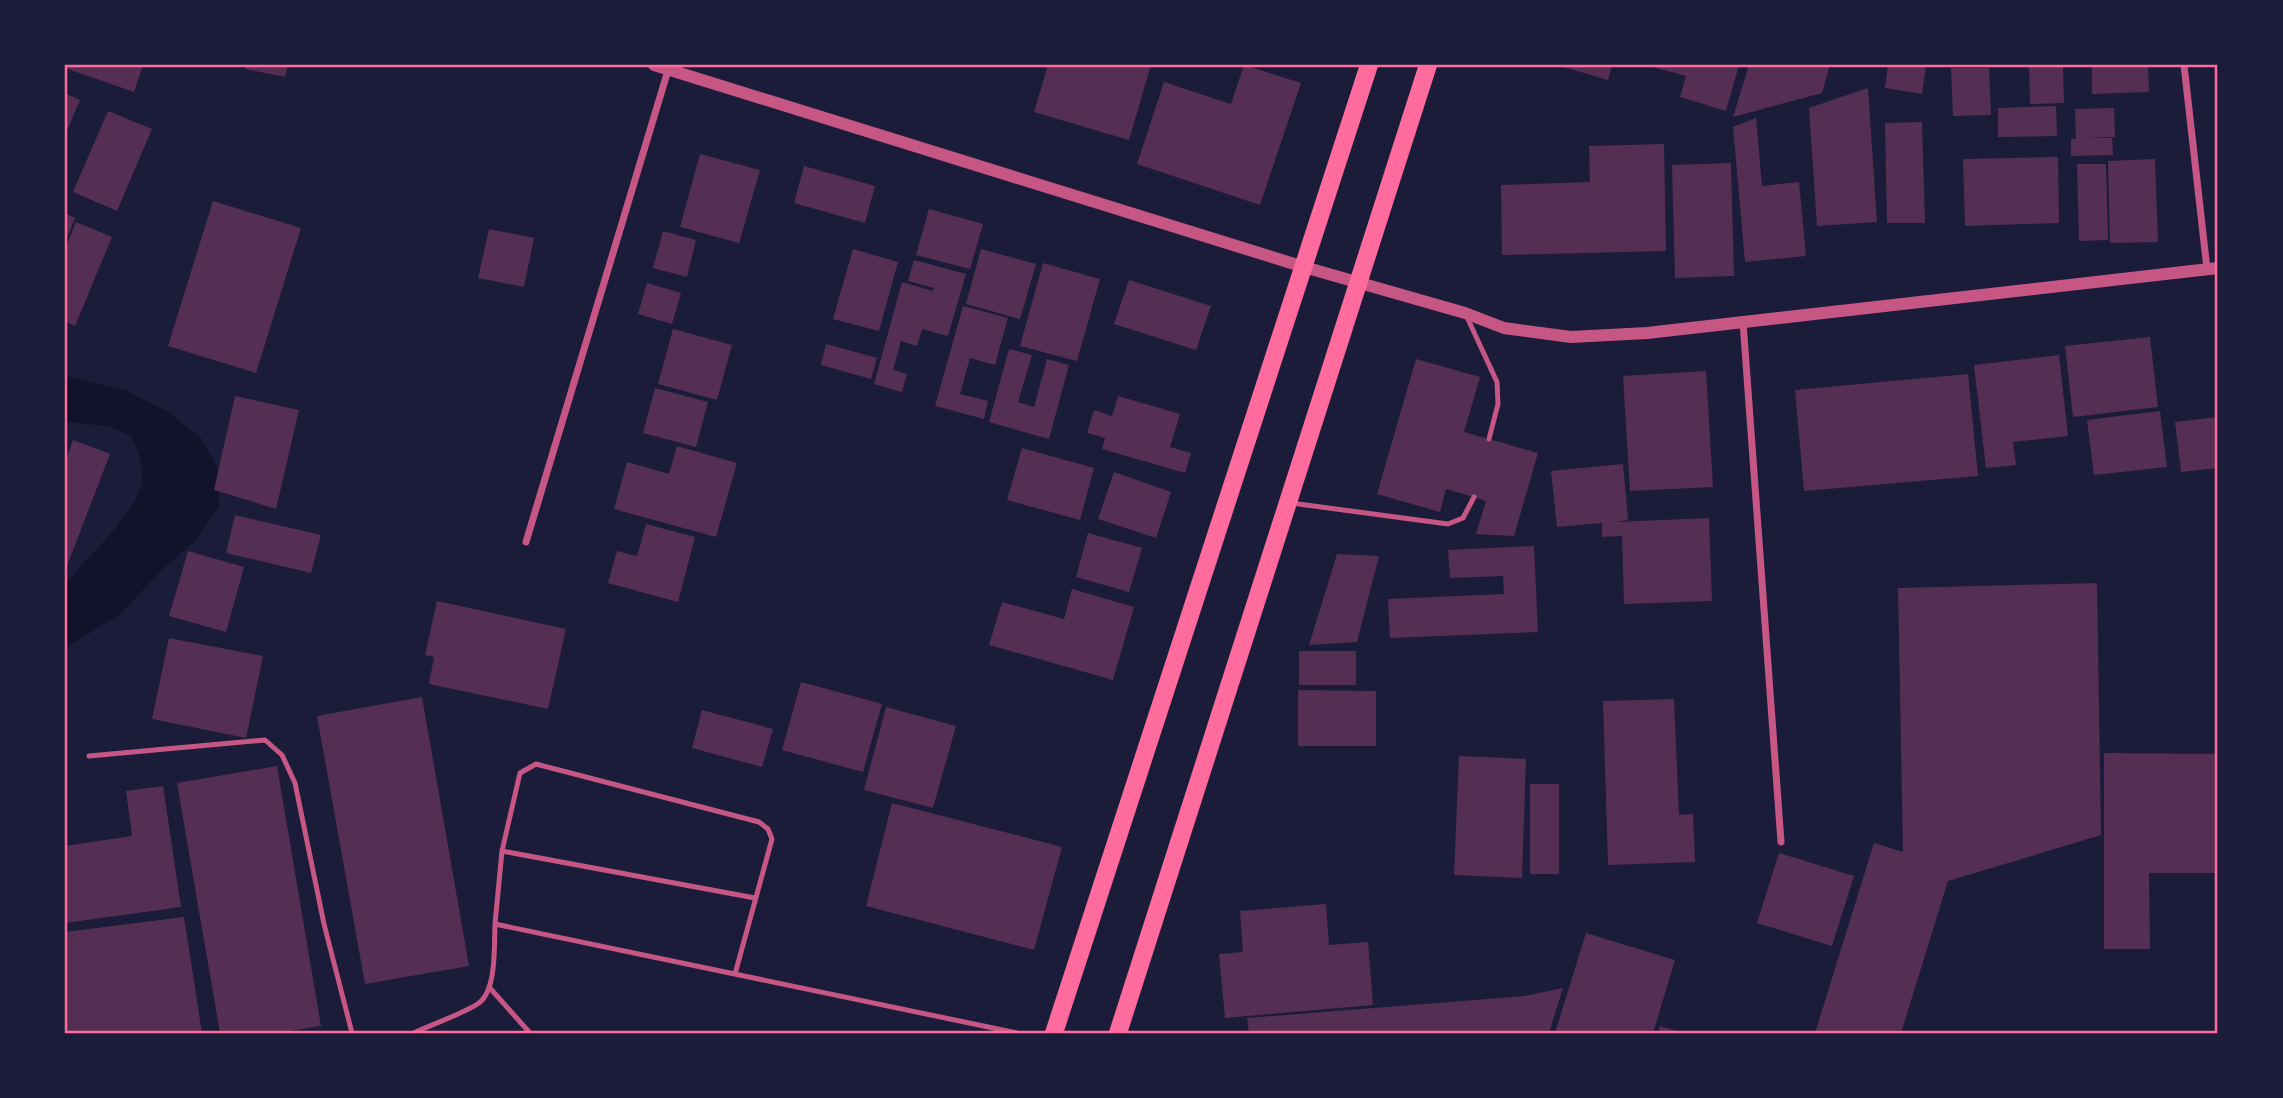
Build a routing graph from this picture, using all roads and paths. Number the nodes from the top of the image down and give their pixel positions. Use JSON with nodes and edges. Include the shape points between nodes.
{"nodes":[{"id":1,"x":654,"y":65,"type":"edge"},
{"id":2,"x":1369,"y":65,"type":"edge"},
{"id":3,"x":1428,"y":65,"type":"edge"},
{"id":4,"x":2184,"y":65,"type":"edge"},
{"id":5,"x":669,"y":67,"type":"edge"},
{"id":6,"x":1304,"y":267,"type":"junction"},
{"id":7,"x":2212,"y":268,"type":"edge"},
{"id":8,"x":1359,"y":283,"type":"junction"},
{"id":9,"x":1465,"y":313,"type":"junction"},
{"id":10,"x":1743,"y":322,"type":"junction"},
{"id":11,"x":1489,"y":439,"type":"dead end"},
{"id":12,"x":1474,"y":497,"type":"dead end"},
{"id":13,"x":1288,"y":503,"type":"junction"},
{"id":14,"x":526,"y":542,"type":"dead end"},
{"id":15,"x":89,"y":756,"type":"dead end"},
{"id":16,"x":1781,"y":842,"type":"dead end"},
{"id":17,"x":502,"y":851,"type":"junction"},
{"id":18,"x":755,"y":898,"type":"junction"},
{"id":19,"x":495,"y":924,"type":"junction"},
{"id":20,"x":735,"y":974,"type":"junction"},
{"id":21,"x":489,"y":987,"type":"junction"},
{"id":22,"x":352,"y":1033,"type":"edge"},
{"id":23,"x":414,"y":1033,"type":"edge"},
{"id":24,"x":530,"y":1033,"type":"edge"},
{"id":25,"x":1017,"y":1033,"type":"edge"},
{"id":26,"x":1054,"y":1033,"type":"edge"},
{"id":27,"x":1118,"y":1033,"type":"edge"}],
"edges":[{"from":1,"to":5,"type":"street"},
{"from":2,"to":6,"type":"main road"},
{"from":3,"to":8,"type":"main road"},
{"from":4,"to":7,"type":"street"},
{"from":5,"to":6,"type":"street"},
{"from":5,"to":14,"type":"street"},
{"from":6,"to":8,"type":"street"},
{"from":6,"to":26,"type":"main road"},
{"from":7,"to":10,"type":"street"},
{"from":8,"to":9,"type":"street"},
{"from":8,"to":13,"type":"main road"},
{"from":9,"to":10,"type":"street","via":[[1504,328],[1571,337]]},
{"from":9,"to":11,"type":"lane","via":[[1497,382],[1498,404]]},
{"from":10,"to":16,"type":"street"},
{"from":12,"to":13,"type":"lane","via":[[1463,518],[1448,524]]},
{"from":13,"to":27,"type":"main road"},
{"from":15,"to":22,"type":"lane","via":[[265,740],[282,755],[295,783]]},
{"from":17,"to":18,"type":"lane"},
{"from":17,"to":18,"type":"lane","via":[[520,773],[536,764],[759,822],[772,839]]},
{"from":17,"to":19,"type":"lane"},
{"from":18,"to":20,"type":"lane"},
{"from":19,"to":20,"type":"lane"},
{"from":19,"to":21,"type":"lane"},
{"from":20,"to":25,"type":"lane"},
{"from":21,"to":23,"type":"lane","via":[[480,1002]]},
{"from":21,"to":24,"type":"lane"}]}
